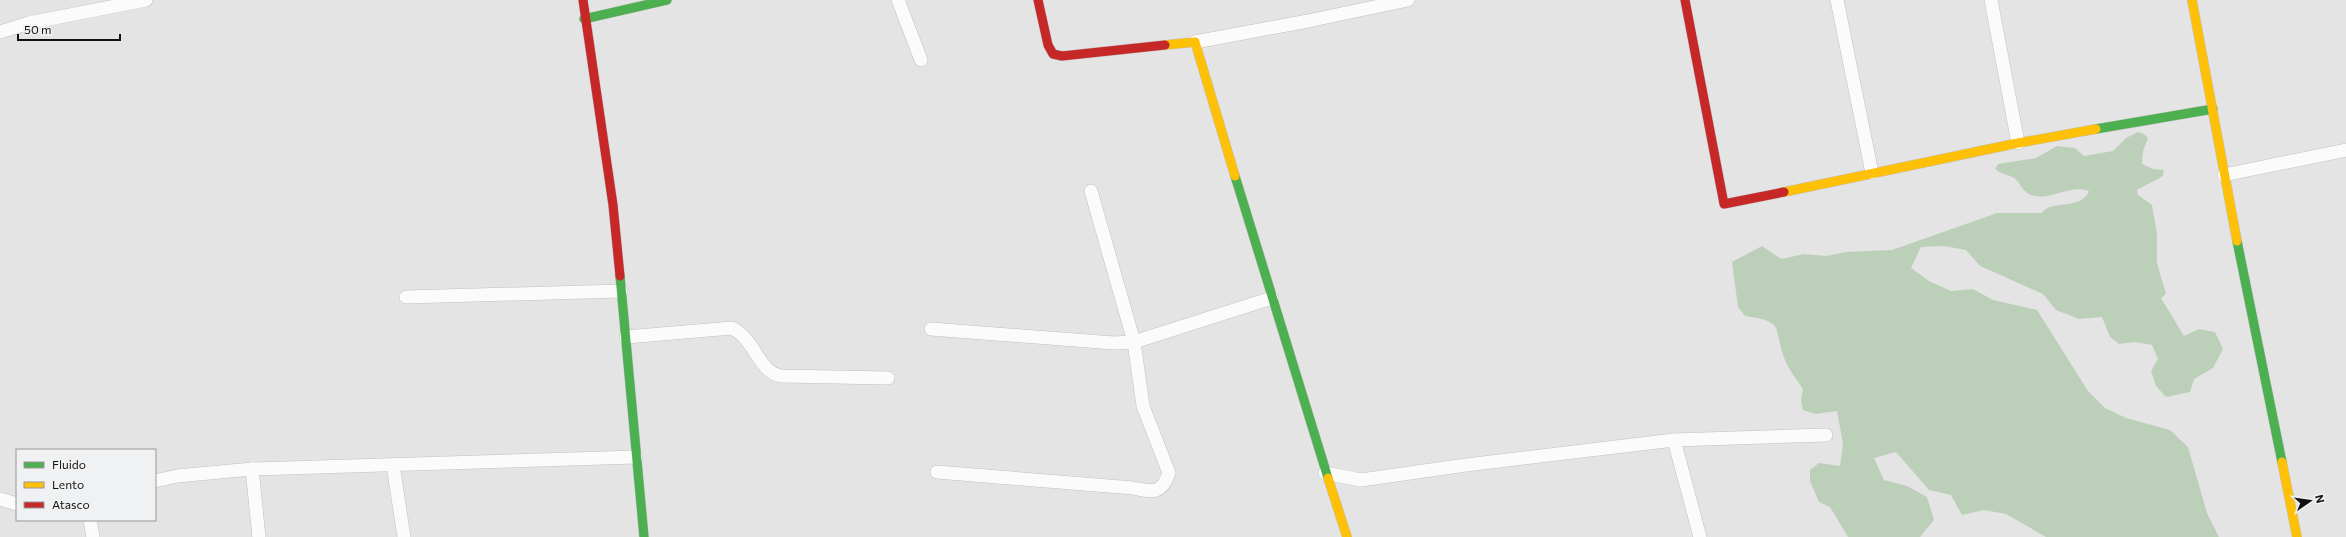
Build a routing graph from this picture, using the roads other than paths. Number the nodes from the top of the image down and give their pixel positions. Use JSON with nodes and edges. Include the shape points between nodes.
{"nodes":[{"id":1,"x":146,"y":0,"type":"edge"},
{"id":2,"x":583,"y":0,"type":"edge"},
{"id":3,"x":667,"y":0,"type":"edge"},
{"id":4,"x":898,"y":0,"type":"edge"},
{"id":5,"x":1038,"y":0,"type":"edge"},
{"id":6,"x":1408,"y":0,"type":"edge"},
{"id":7,"x":1685,"y":0,"type":"edge"},
{"id":8,"x":1837,"y":0,"type":"edge"},
{"id":9,"x":1991,"y":0,"type":"edge"},
{"id":10,"x":2192,"y":0,"type":"edge"},
{"id":11,"x":584,"y":20,"type":"junction"},
{"id":12,"x":0,"y":32,"type":"edge"},
{"id":13,"x":1195,"y":42,"type":"junction"},
{"id":14,"x":921,"y":60,"type":"dead end"},
{"id":15,"x":2213,"y":109,"type":"junction"},
{"id":16,"x":2018,"y":142,"type":"junction"},
{"id":17,"x":2346,"y":150,"type":"edge"},
{"id":18,"x":1872,"y":173,"type":"junction"},
{"id":19,"x":2224,"y":175,"type":"junction"},
{"id":20,"x":1091,"y":191,"type":"dead end"},
{"id":21,"x":621,"y":291,"type":"junction"},
{"id":22,"x":406,"y":297,"type":"dead end"},
{"id":23,"x":1272,"y":298,"type":"junction"},
{"id":24,"x":931,"y":329,"type":"dead end"},
{"id":25,"x":626,"y":337,"type":"junction"},
{"id":26,"x":1134,"y":342,"type":"junction"},
{"id":27,"x":888,"y":378,"type":"dead end"},
{"id":28,"x":1826,"y":435,"type":"dead end"},
{"id":29,"x":1674,"y":440,"type":"junction"},
{"id":30,"x":636,"y":456,"type":"junction"},
{"id":31,"x":393,"y":465,"type":"junction"},
{"id":32,"x":252,"y":469,"type":"junction"},
{"id":33,"x":937,"y":472,"type":"dead end"},
{"id":34,"x":1326,"y":473,"type":"junction"},
{"id":35,"x":156,"y":480,"type":"edge"},
{"id":36,"x":0,"y":499,"type":"edge"},
{"id":37,"x":16,"y":504,"type":"edge"},
{"id":38,"x":90,"y":521,"type":"edge"},
{"id":39,"x":93,"y":537,"type":"edge"},
{"id":40,"x":260,"y":537,"type":"edge"},
{"id":41,"x":404,"y":537,"type":"edge"},
{"id":42,"x":644,"y":537,"type":"edge"},
{"id":43,"x":1347,"y":537,"type":"edge"},
{"id":44,"x":1700,"y":537,"type":"edge"},
{"id":45,"x":2297,"y":537,"type":"edge"}],
"edges":[{"from":1,"to":12,"type":"street","via":[[29,22]]},
{"from":2,"to":11,"type":"street"},
{"from":3,"to":11,"type":"street"},
{"from":4,"to":14,"type":"street"},
{"from":5,"to":13,"type":"street","via":[[1048,45],[1053,54],[1062,56]]},
{"from":6,"to":13,"type":"street"},
{"from":7,"to":18,"type":"street","via":[[1724,204]]},
{"from":8,"to":18,"type":"street"},
{"from":9,"to":16,"type":"street"},
{"from":10,"to":15,"type":"street"},
{"from":11,"to":21,"type":"street","via":[[613,205]]},
{"from":13,"to":23,"type":"street"},
{"from":15,"to":16,"type":"street"},
{"from":15,"to":19,"type":"street"},
{"from":16,"to":18,"type":"street"},
{"from":17,"to":19,"type":"street"},
{"from":19,"to":45,"type":"street"},
{"from":20,"to":26,"type":"street"},
{"from":21,"to":22,"type":"street"},
{"from":21,"to":25,"type":"street"},
{"from":23,"to":26,"type":"street"},
{"from":23,"to":34,"type":"street"},
{"from":24,"to":26,"type":"street","via":[[1114,343]]},
{"from":25,"to":27,"type":"street","via":[[732,328],[740,332],[750,343],[771,374]]},
{"from":25,"to":30,"type":"street"},
{"from":26,"to":33,"type":"street","via":[[1143,406],[1169,473],[1165,484],[1158,490],[1151,492],[1133,488]]},
{"from":28,"to":29,"type":"street"},
{"from":29,"to":34,"type":"street","via":[[1361,480]]},
{"from":29,"to":44,"type":"street"},
{"from":30,"to":31,"type":"street"},
{"from":30,"to":42,"type":"street"},
{"from":31,"to":32,"type":"street"},
{"from":31,"to":41,"type":"street"},
{"from":32,"to":35,"type":"street"},
{"from":32,"to":40,"type":"street"},
{"from":34,"to":43,"type":"street"},
{"from":36,"to":37,"type":"street"},
{"from":38,"to":39,"type":"street"}]}
